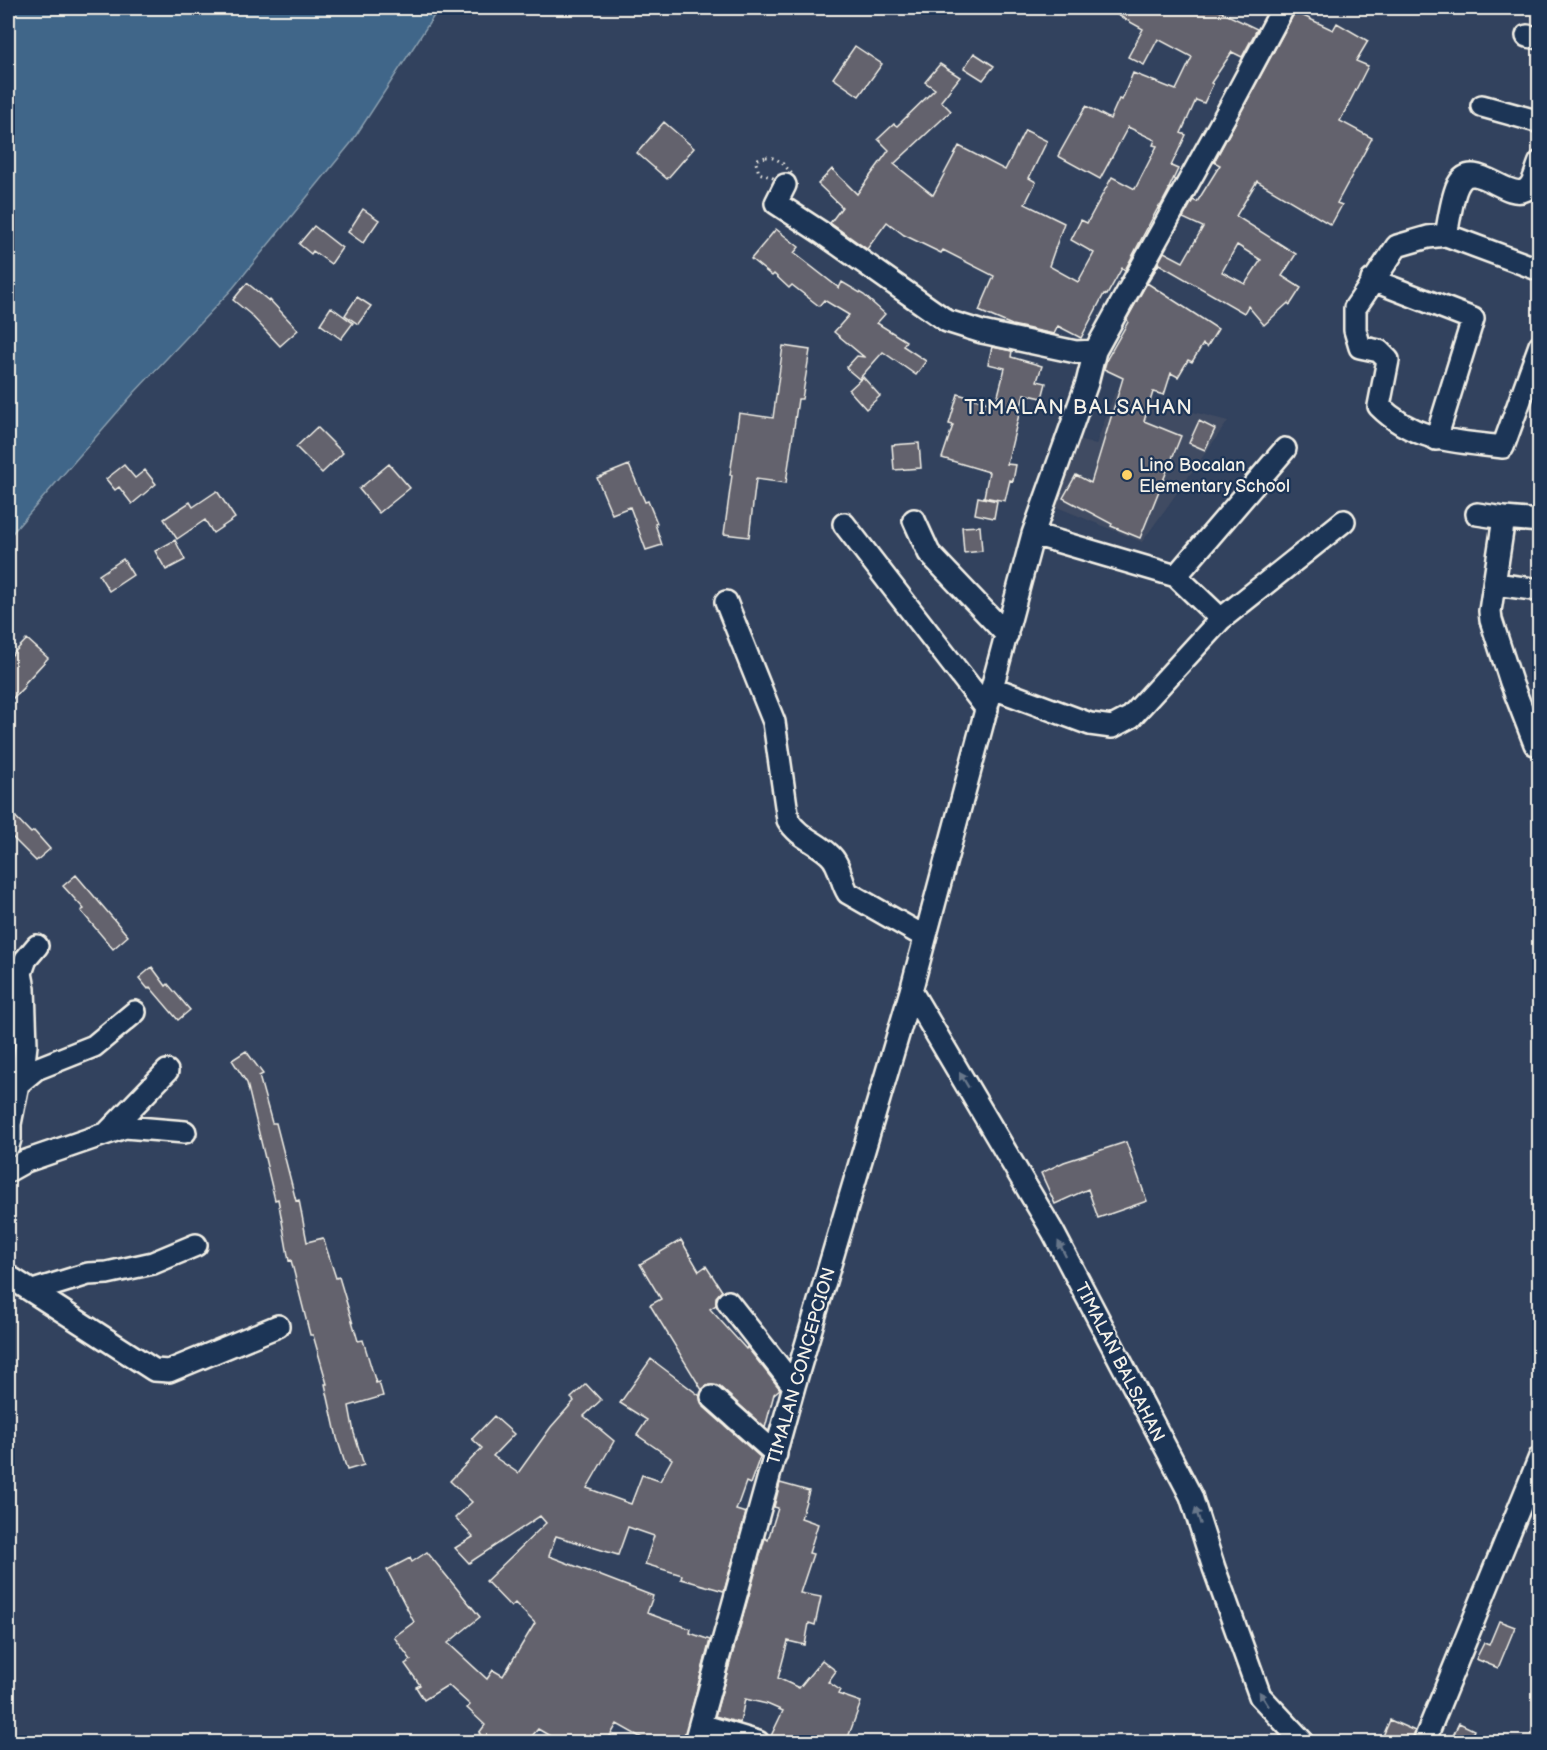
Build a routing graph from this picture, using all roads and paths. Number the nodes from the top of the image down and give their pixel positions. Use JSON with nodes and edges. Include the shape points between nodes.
{"nodes":[{"id":1,"x":1282,"y":8,"type":"edge"},
{"id":2,"x":1482,"y":106,"type":"dead end"},
{"id":3,"x":1539,"y":122,"type":"edge"},
{"id":4,"x":1539,"y":162,"type":"edge"},
{"id":5,"x":785,"y":185,"type":"dead end"},
{"id":6,"x":1446,"y":235,"type":"junction"},
{"id":7,"x":1539,"y":270,"type":"edge"},
{"id":8,"x":1372,"y":280,"type":"junction"},
{"id":9,"x":1539,"y":345,"type":"edge"},
{"id":10,"x":1095,"y":351,"type":"junction"},
{"id":11,"x":1436,"y":439,"type":"junction"},
{"id":12,"x":1285,"y":449,"type":"dead end"},
{"id":13,"x":1477,"y":514,"type":"dead end"},
{"id":14,"x":1504,"y":518,"type":"junction"},
{"id":15,"x":914,"y":520,"type":"dead end"},
{"id":16,"x":1344,"y":521,"type":"dead end"},
{"id":17,"x":1539,"y":521,"type":"edge"},
{"id":18,"x":844,"y":524,"type":"dead end"},
{"id":19,"x":1033,"y":534,"type":"junction"},
{"id":20,"x":1176,"y":576,"type":"junction"},
{"id":21,"x":1496,"y":584,"type":"junction"},
{"id":22,"x":1539,"y":590,"type":"edge"},
{"id":23,"x":726,"y":602,"type":"dead end"},
{"id":24,"x":1221,"y":619,"type":"junction"},
{"id":25,"x":1007,"y":635,"type":"junction"},
{"id":26,"x":993,"y":688,"type":"junction"},
{"id":27,"x":987,"y":709,"type":"junction"},
{"id":28,"x":1539,"y":731,"type":"edge"},
{"id":29,"x":926,"y":937,"type":"junction"},
{"id":30,"x":37,"y":946,"type":"dead end"},
{"id":31,"x":911,"y":991,"type":"junction"},
{"id":32,"x":135,"y":1012,"type":"dead end"},
{"id":33,"x":167,"y":1071,"type":"dead end"},
{"id":34,"x":18,"y":1084,"type":"junction"},
{"id":35,"x":107,"y":1132,"type":"junction"},
{"id":36,"x":185,"y":1132,"type":"dead end"},
{"id":37,"x":8,"y":1146,"type":"edge"},
{"id":38,"x":8,"y":1171,"type":"edge"},
{"id":39,"x":196,"y":1245,"type":"dead end"},
{"id":40,"x":8,"y":1276,"type":"edge"},
{"id":41,"x":33,"y":1291,"type":"junction"},
{"id":42,"x":728,"y":1302,"type":"dead end"},
{"id":43,"x":278,"y":1326,"type":"dead end"},
{"id":44,"x":794,"y":1386,"type":"junction"},
{"id":45,"x":712,"y":1397,"type":"dead end"},
{"id":46,"x":776,"y":1454,"type":"junction"},
{"id":47,"x":1539,"y":1457,"type":"edge"},
{"id":48,"x":698,"y":1734,"type":"edge"},
{"id":49,"x":758,"y":1743,"type":"edge"},
{"id":50,"x":1302,"y":1743,"type":"edge"},
{"id":51,"x":1424,"y":1743,"type":"edge"}],
"edges":[{"from":1,"to":10,"type":"street","name":"TIMALAN CONCEPCION"},
{"from":2,"to":3,"type":"street"},
{"from":4,"to":6,"type":"street","via":[[1532,184],[1525,190],[1517,191],[1474,174],[1466,176],[1458,184]]},
{"from":5,"to":10,"type":"street","via":[[776,203],[946,321],[1076,352]]},
{"from":6,"to":7,"type":"street"},
{"from":6,"to":8,"type":"street","via":[[1397,246]]},
{"from":8,"to":11,"type":"street","via":[[1355,308],[1355,330],[1359,347],[1378,351],[1388,360],[1378,406],[1394,422]]},
{"from":8,"to":11,"type":"street","via":[[1473,319]]},
{"from":9,"to":11,"type":"street","via":[[1503,447]]},
{"from":10,"to":19,"type":"street","name":"TIMALAN CONCEPCION"},
{"from":12,"to":20,"type":"street"},
{"from":13,"to":14,"type":"street"},
{"from":14,"to":17,"type":"street"},
{"from":14,"to":21,"type":"street"},
{"from":15,"to":25,"type":"street","via":[[928,553]]},
{"from":16,"to":24,"type":"street"},
{"from":18,"to":27,"type":"street"},
{"from":19,"to":20,"type":"street"},
{"from":19,"to":25,"type":"street","name":"TIMALAN CONCEPCION"},
{"from":20,"to":24,"type":"street"},
{"from":21,"to":22,"type":"street"},
{"from":21,"to":28,"type":"street","via":[[1491,620],[1534,744]]},
{"from":23,"to":29,"type":"street","via":[[774,722],[788,820],[794,831],[831,854],[848,893]]},
{"from":24,"to":26,"type":"street","via":[[1131,717],[1112,727],[1090,724]]},
{"from":25,"to":26,"type":"street","name":"TIMALAN CONCEPCION"},
{"from":26,"to":27,"type":"street","name":"TIMALAN CONCEPCION"},
{"from":27,"to":29,"type":"street","name":"TIMALAN CONCEPCION"},
{"from":29,"to":31,"type":"street","name":"TIMALAN CONCEPCION"},
{"from":30,"to":34,"type":"street","via":[[21,973],[26,1045]]},
{"from":31,"to":44,"type":"street","name":"TIMALAN CONCEPCION"},
{"from":50,"to":31,"type":"street","name":"TIMALAN BALSAHAN","one_way":true,"via":[[1260,1696],[1191,1496],[1053,1232]]},
{"from":32,"to":34,"type":"street","via":[[94,1047],[36,1069]]},
{"from":33,"to":35,"type":"street"},
{"from":34,"to":37,"type":"street"},
{"from":35,"to":36,"type":"street","via":[[134,1127]]},
{"from":35,"to":38,"type":"street"},
{"from":39,"to":41,"type":"street","via":[[153,1263],[88,1275]]},
{"from":40,"to":41,"type":"street"},
{"from":41,"to":43,"type":"street","via":[[154,1370],[169,1371]]},
{"from":42,"to":44,"type":"street"},
{"from":44,"to":46,"type":"street","name":"TIMALAN CONCEPCION"},
{"from":45,"to":46,"type":"street"},
{"from":46,"to":48,"type":"street","name":"TIMALAN CONCEPCION"},
{"from":47,"to":51,"type":"street"},
{"from":48,"to":49,"type":"street"}]}
